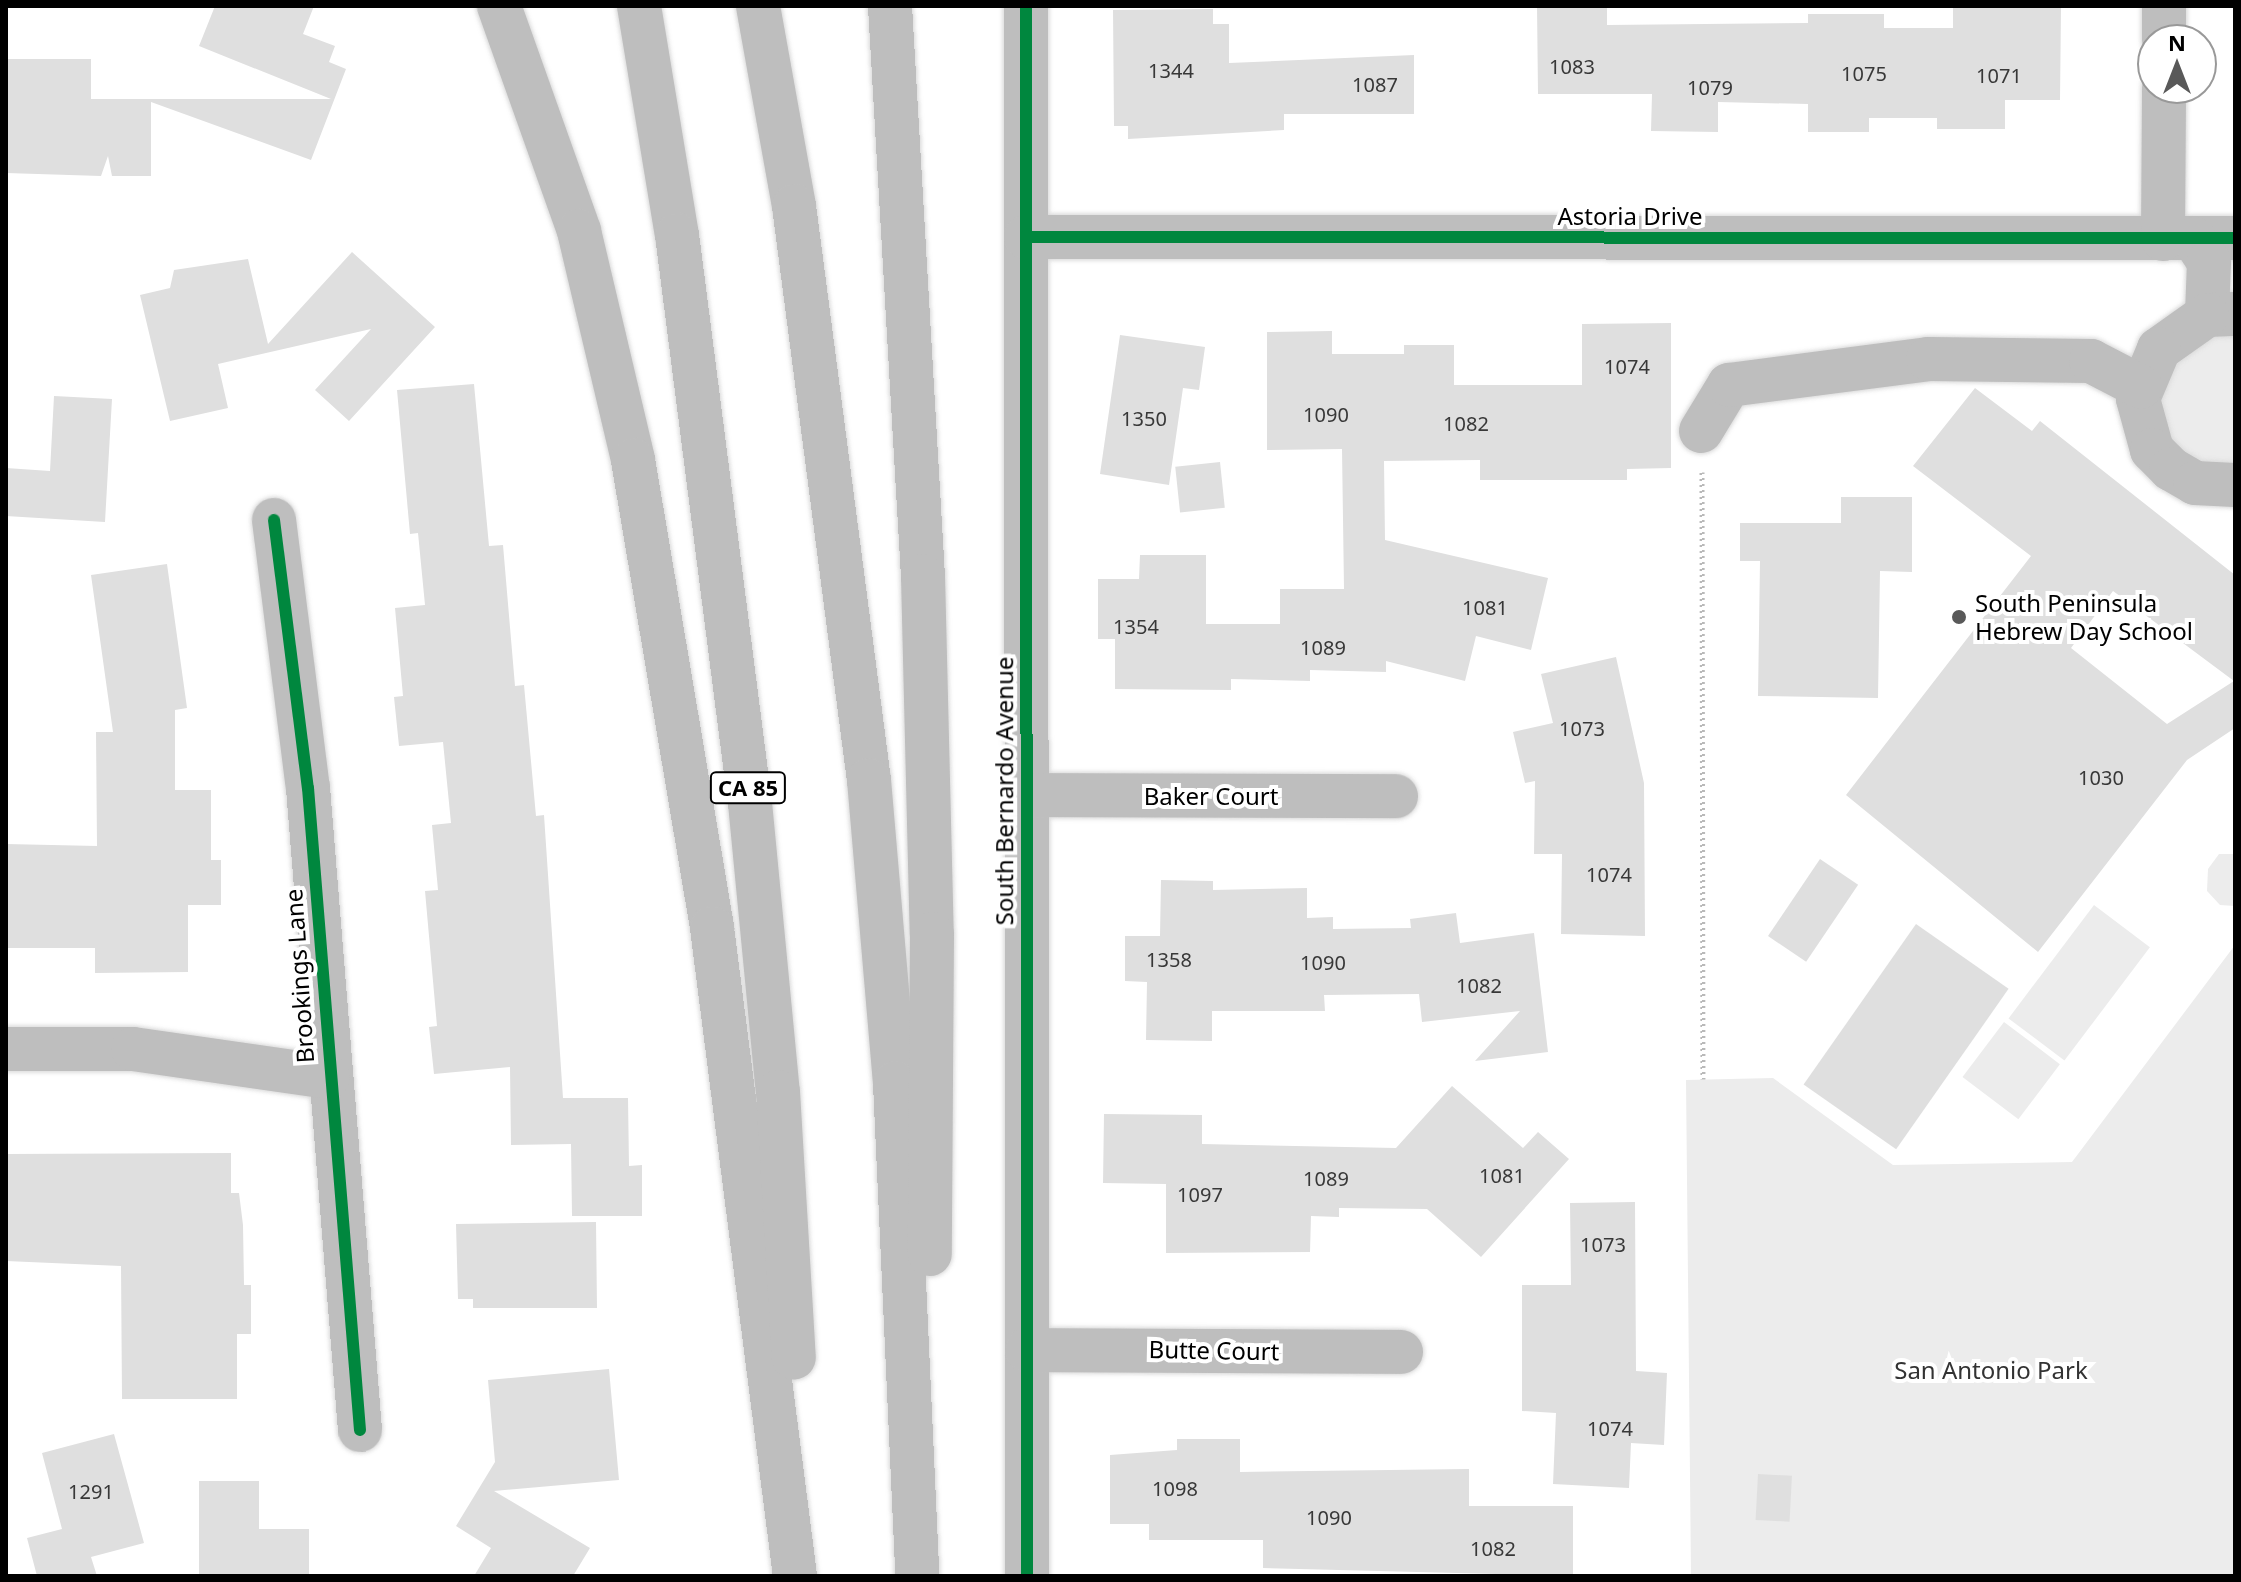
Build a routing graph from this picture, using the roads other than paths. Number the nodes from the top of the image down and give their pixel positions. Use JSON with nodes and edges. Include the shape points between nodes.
{"nodes":[{"id":1,"x":499,"y":6,"type":"edge"},
{"id":2,"x":639,"y":6,"type":"edge"},
{"id":3,"x":758,"y":6,"type":"edge"},
{"id":4,"x":890,"y":6,"type":"edge"},
{"id":5,"x":1026,"y":6,"type":"edge"},
{"id":6,"x":2167,"y":104,"type":"edge"},
{"id":7,"x":1026,"y":237,"type":"junction"},
{"id":8,"x":2197,"y":239,"type":"edge"},
{"id":9,"x":2221,"y":314,"type":"edge"},
{"id":10,"x":2141,"y":387,"type":"junction"},
{"id":11,"x":1701,"y":431,"type":"road end"},
{"id":12,"x":2235,"y":485,"type":"edge"},
{"id":13,"x":274,"y":520,"type":"dead end"},
{"id":14,"x":1026,"y":795,"type":"junction"},
{"id":15,"x":1396,"y":796,"type":"dead end"},
{"id":16,"x":6,"y":1049,"type":"edge"},
{"id":17,"x":328,"y":1077,"type":"junction"},
{"id":18,"x":1027,"y":1350,"type":"junction"},
{"id":19,"x":1401,"y":1352,"type":"dead end"},
{"id":20,"x":360,"y":1430,"type":"dead end"},
{"id":21,"x":795,"y":1576,"type":"edge"},
{"id":22,"x":801,"y":1576,"type":"edge"},
{"id":23,"x":919,"y":1576,"type":"edge"},
{"id":24,"x":1027,"y":1576,"type":"edge"}],
"edges":[{"from":1,"to":21,"type":"main road","via":[[579,231],[633,460],[712,928]]},
{"from":2,"to":22,"type":"main road","number":"CA 85","via":[[679,251],[750,803],[778,1092]]},
{"from":3,"to":23,"type":"main road","via":[[803,266],[869,780],[895,1083]]},
{"from":4,"to":23,"type":"main road","via":[[911,300],[932,934]]},
{"from":5,"to":7,"type":"main road","name":"South Bernardo Avenue"},
{"from":6,"to":8,"type":"main road"},
{"from":7,"to":8,"type":"main road","name":"Astoria Drive"},
{"from":7,"to":14,"type":"main road","name":"South Bernardo Avenue"},
{"from":8,"to":9,"type":"main road","via":[[2209,262]]},
{"from":9,"to":10,"type":"main road","via":[[2159,349]]},
{"from":10,"to":11,"type":"main road","via":[[2091,361],[1928,359],[1729,385]]},
{"from":10,"to":12,"type":"main road","via":[[2141,425],[2152,450],[2195,483]]},
{"from":13,"to":17,"type":"main road","name":"Brookings Lane","via":[[308,788]]},
{"from":14,"to":15,"type":"main road","name":"Baker Court"},
{"from":14,"to":18,"type":"main road","name":"South Bernardo Avenue"},
{"from":16,"to":17,"type":"main road","name":"Brookings Lane","via":[[133,1049]]},
{"from":17,"to":20,"type":"main road","name":"Brookings Lane","via":[[350,1263]]},
{"from":18,"to":19,"type":"main road","name":"Butte Court"},
{"from":18,"to":24,"type":"main road","name":"South Bernardo Avenue"}]}
